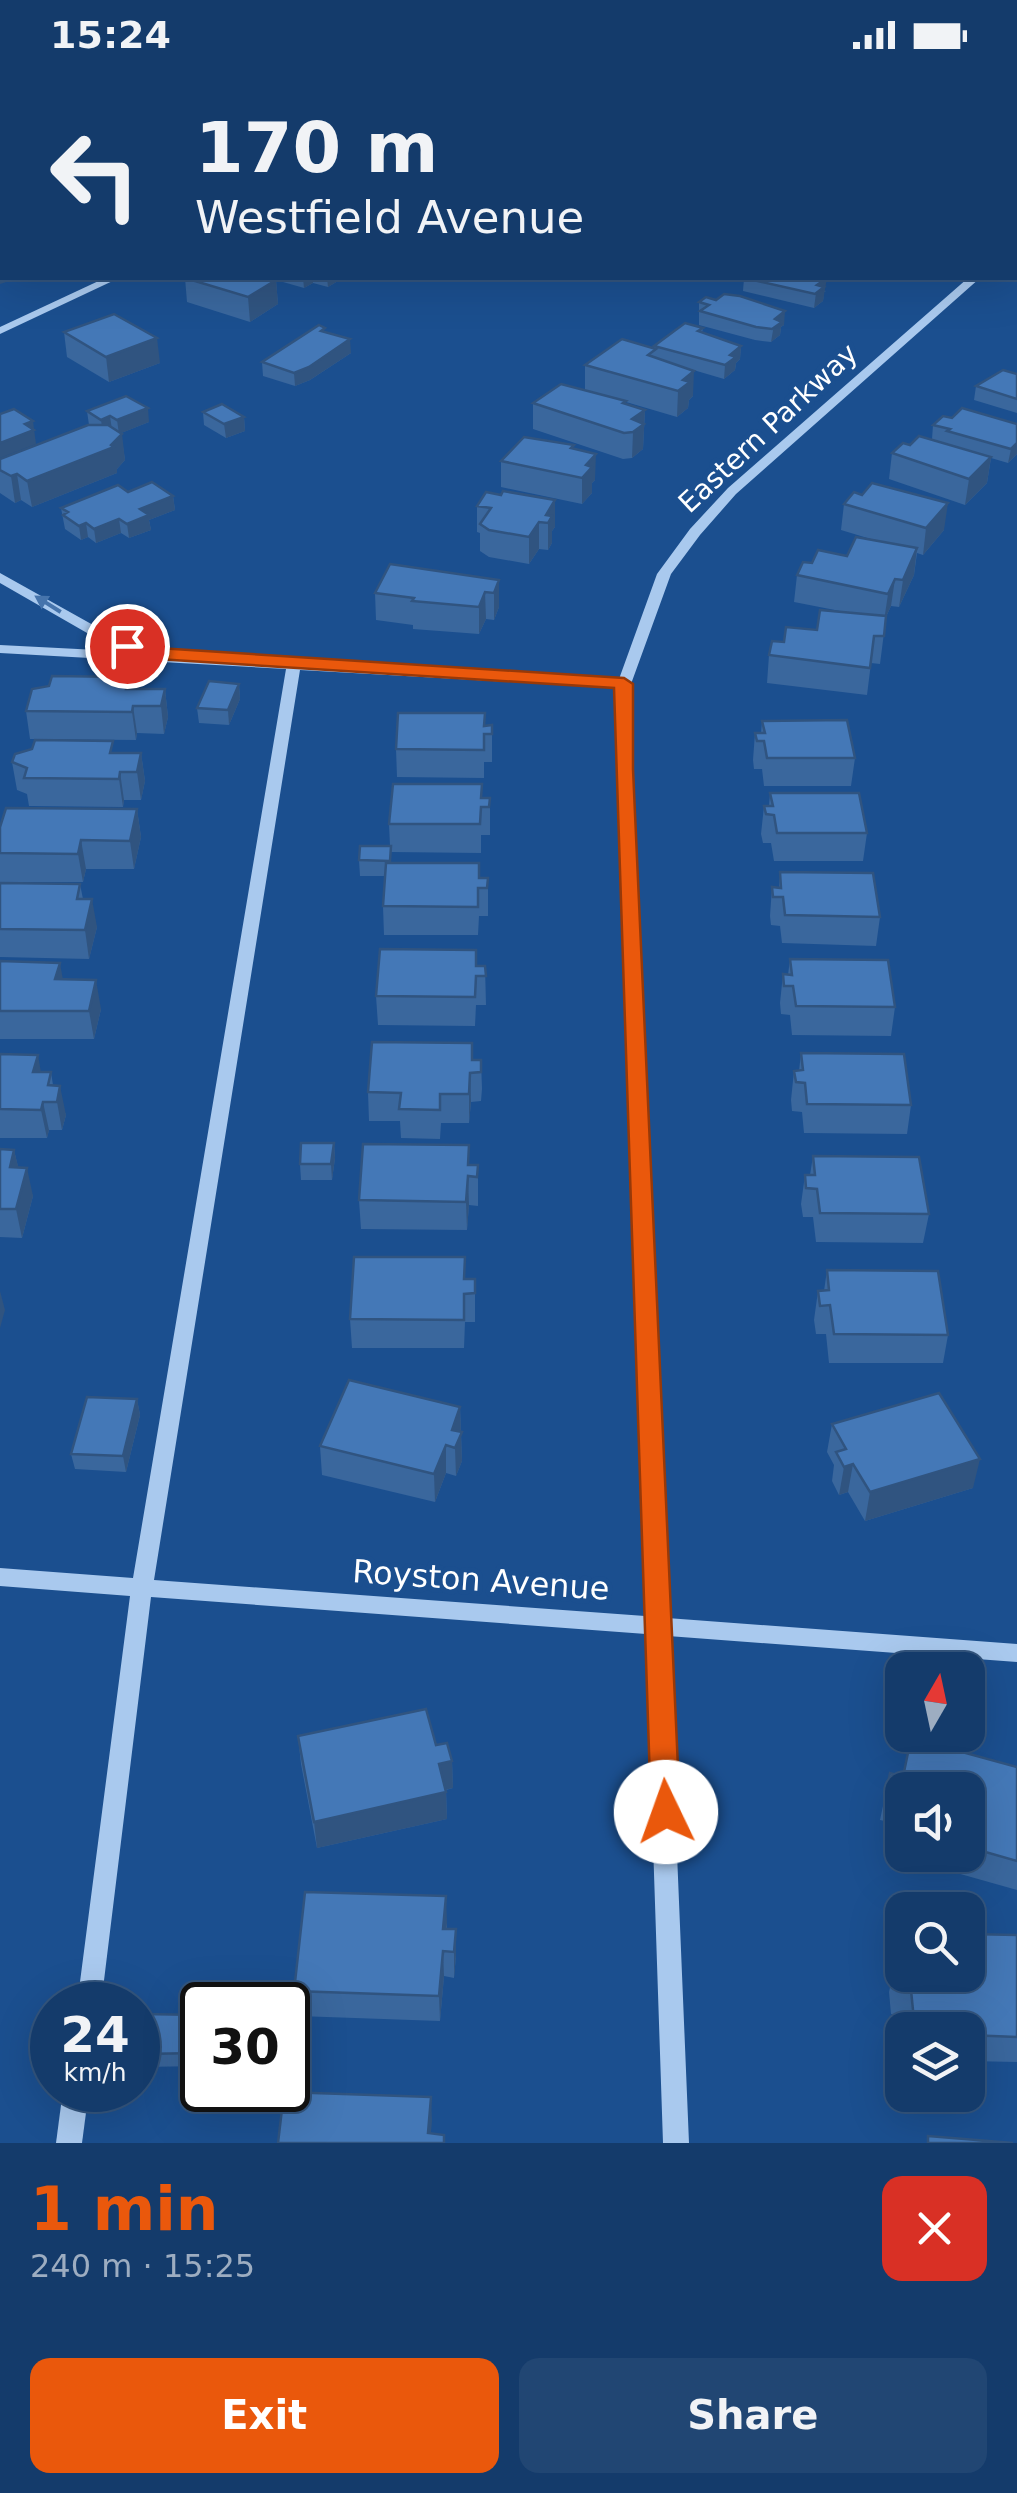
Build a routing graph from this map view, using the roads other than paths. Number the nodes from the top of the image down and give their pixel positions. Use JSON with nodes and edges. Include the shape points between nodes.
{"nodes":[{"id":1,"x":110,"y":280,"type":"edge"},
{"id":2,"x":972,"y":280,"type":"edge"},
{"id":3,"x":0,"y":331,"type":"edge"},
{"id":4,"x":0,"y":578,"type":"edge"},
{"id":5,"x":0,"y":649,"type":"edge"},
{"id":6,"x":204,"y":658,"type":"junction"},
{"id":7,"x":294,"y":664,"type":"junction"},
{"id":8,"x":624,"y":684,"type":"junction"},
{"id":9,"x":0,"y":1577,"type":"edge"},
{"id":10,"x":142,"y":1588,"type":"junction"},
{"id":11,"x":656,"y":1626,"type":"junction"},
{"id":12,"x":1017,"y":1653,"type":"edge"},
{"id":13,"x":92,"y":1982,"type":"edge"},
{"id":14,"x":73,"y":2112,"type":"edge"},
{"id":15,"x":68,"y":2143,"type":"edge"},
{"id":16,"x":676,"y":2143,"type":"edge"}],
"edges":[{"from":1,"to":3,"type":"street"},
{"from":2,"to":8,"type":"street","name":"Eastern Parkway","via":[[732,491],[695,532],[664,574]]},
{"from":6,"to":4,"type":"street","one_way":true,"via":[[157,654],[106,638]]},
{"from":5,"to":6,"type":"street"},
{"from":6,"to":7,"type":"street"},
{"from":7,"to":8,"type":"street"},
{"from":7,"to":10,"type":"street"},
{"from":8,"to":11,"type":"street","name":"Eastern Parkway"},
{"from":9,"to":10,"type":"street","name":"Royston Avenue"},
{"from":10,"to":11,"type":"street","name":"Royston Avenue"},
{"from":10,"to":13,"type":"street"},
{"from":11,"to":12,"type":"street","name":"Royston Avenue"},
{"from":11,"to":16,"type":"street","name":"Eastern Parkway"},
{"from":14,"to":15,"type":"street"}]}
